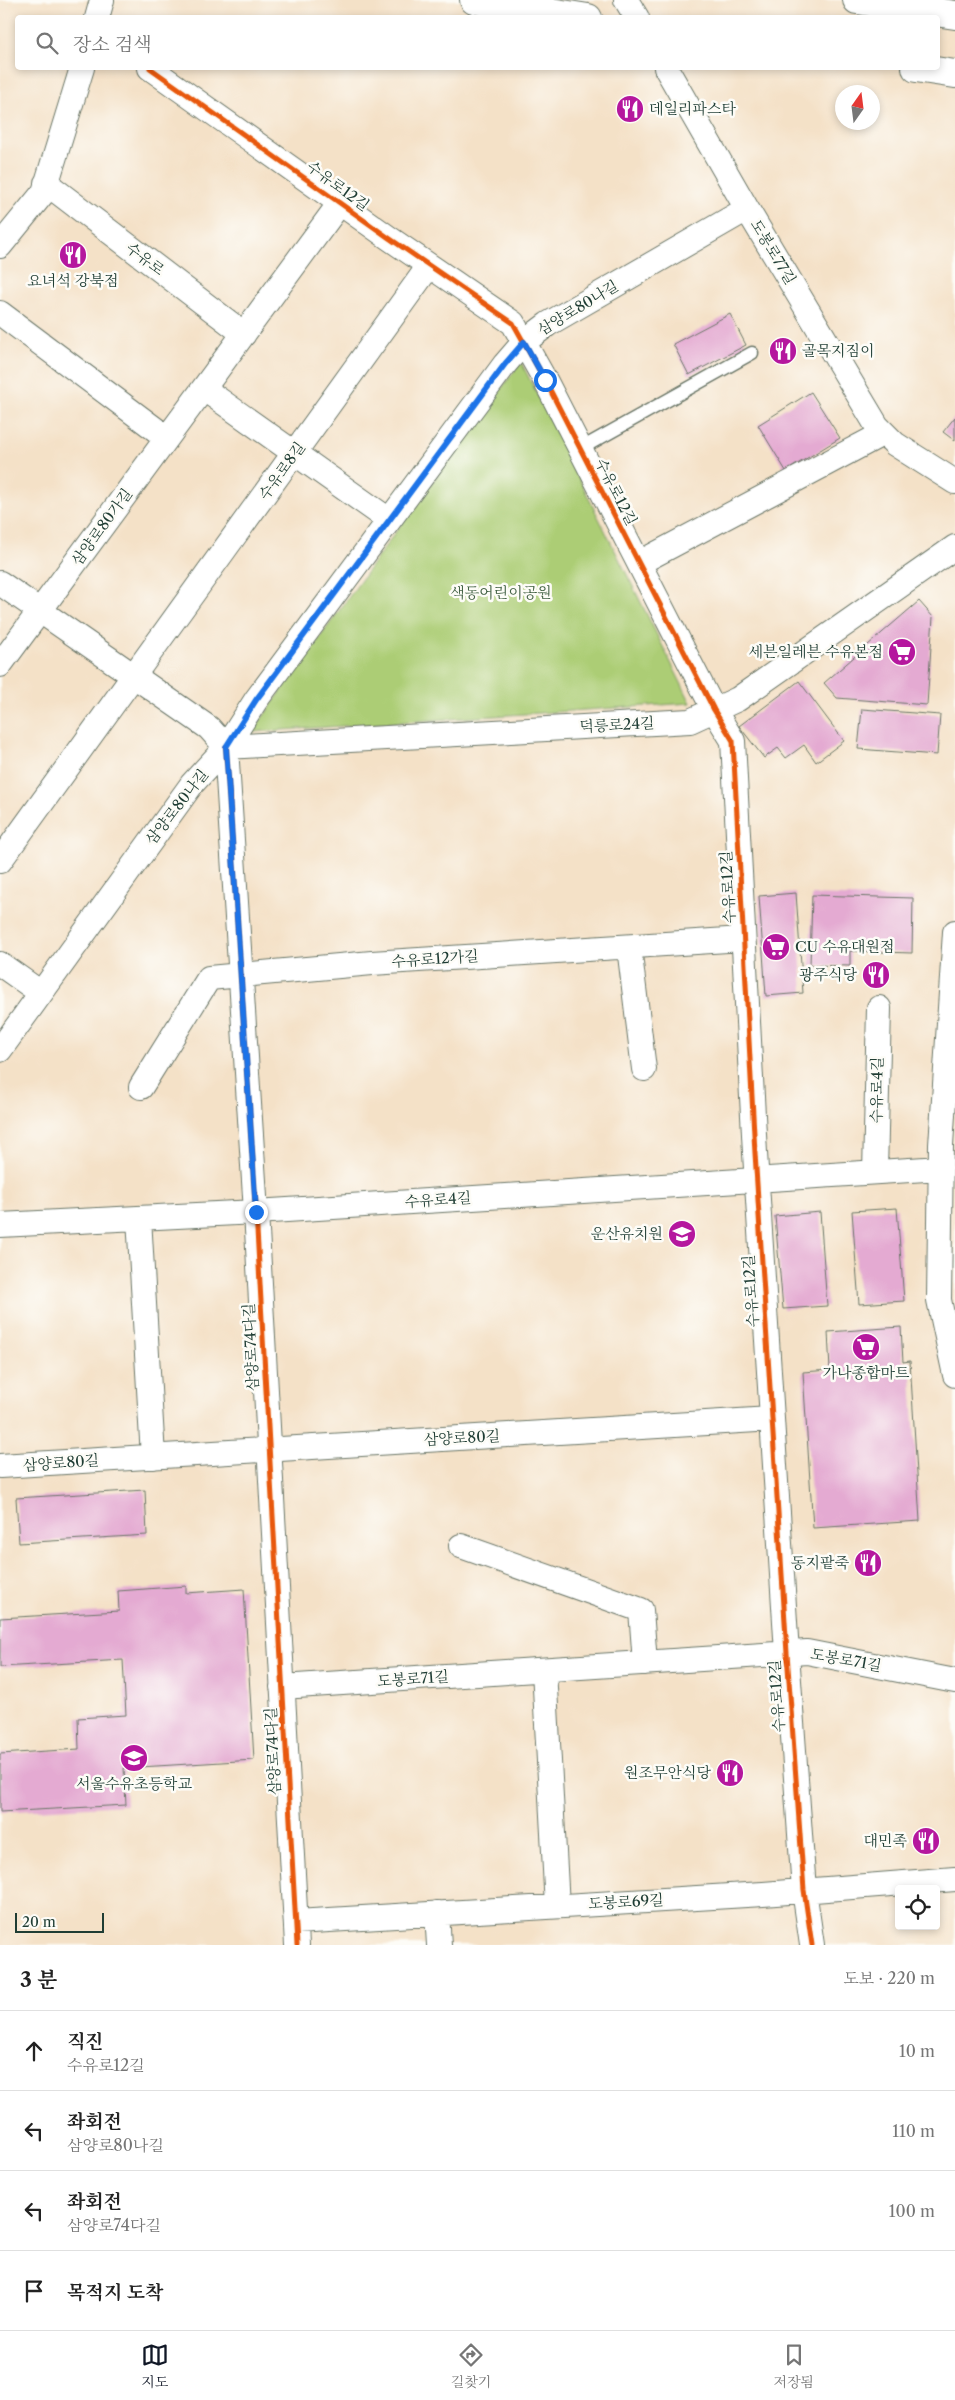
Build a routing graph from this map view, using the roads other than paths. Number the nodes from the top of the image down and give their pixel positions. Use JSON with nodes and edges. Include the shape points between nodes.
{"nodes":[{"id":1,"x":102,"y":0,"type":"edge"},
{"id":2,"x":474,"y":0,"type":"edge"},
{"id":3,"x":626,"y":0,"type":"edge"},
{"id":4,"x":857,"y":0,"type":"edge"},
{"id":5,"x":98,"y":15,"type":"edge"},
{"id":6,"x":569,"y":15,"type":"edge"},
{"id":7,"x":635,"y":15,"type":"edge"},
{"id":8,"x":955,"y":15,"type":"edge"},
{"id":9,"x":81,"y":70,"type":"edge"},
{"id":10,"x":153,"y":70,"type":"edge"},
{"id":11,"x":667,"y":70,"type":"edge"},
{"id":12,"x":929,"y":70,"type":"edge"},
{"id":13,"x":955,"y":74,"type":"edge"},
{"id":14,"x":46,"y":183,"type":"junction"},
{"id":15,"x":340,"y":203,"type":"junction"},
{"id":16,"x":747,"y":209,"type":"junction"},
{"id":17,"x":0,"y":246,"type":"edge"},
{"id":18,"x":429,"y":266,"type":"junction"},
{"id":19,"x":0,"y":313,"type":"edge"},
{"id":20,"x":244,"y":334,"type":"junction"},
{"id":21,"x":524,"y":342,"type":"junction"},
{"id":22,"x":752,"y":353,"type":"dead end"},
{"id":23,"x":204,"y":388,"type":"junction"},
{"id":24,"x":884,"y":433,"type":"junction"},
{"id":25,"x":167,"y":438,"type":"junction"},
{"id":26,"x":580,"y":449,"type":"junction"},
{"id":27,"x":295,"y":453,"type":"junction"},
{"id":28,"x":955,"y":482,"type":"edge"},
{"id":29,"x":389,"y":520,"type":"junction"},
{"id":30,"x":955,"y":547,"type":"edge"},
{"id":31,"x":639,"y":563,"type":"junction"},
{"id":32,"x":0,"y":583,"type":"edge"},
{"id":33,"x":40,"y":610,"type":"junction"},
{"id":34,"x":0,"y":665,"type":"edge"},
{"id":35,"x":133,"y":675,"type":"junction"},
{"id":36,"x":714,"y":710,"type":"junction"},
{"id":37,"x":226,"y":747,"type":"junction"},
{"id":38,"x":0,"y":861,"type":"edge"},
{"id":39,"x":955,"y":932,"type":"edge"},
{"id":40,"x":743,"y":939,"type":"junction"},
{"id":41,"x":630,"y":947,"type":"junction"},
{"id":42,"x":0,"y":964,"type":"edge"},
{"id":43,"x":241,"y":975,"type":"junction"},
{"id":44,"x":41,"y":993,"type":"junction"},
{"id":45,"x":953,"y":993,"type":"edge"},
{"id":46,"x":879,"y":1008,"type":"dead end"},
{"id":47,"x":0,"y":1050,"type":"edge"},
{"id":48,"x":644,"y":1069,"type":"dead end"},
{"id":49,"x":141,"y":1087,"type":"dead end"},
{"id":50,"x":941,"y":1168,"type":"junction"},
{"id":51,"x":875,"y":1172,"type":"junction"},
{"id":52,"x":757,"y":1180,"type":"junction"},
{"id":53,"x":256,"y":1212,"type":"junction"},
{"id":54,"x":139,"y":1218,"type":"junction"},
{"id":55,"x":0,"y":1225,"type":"edge"},
{"id":56,"x":955,"y":1375,"type":"edge"},
{"id":57,"x":772,"y":1419,"type":"junction"},
{"id":58,"x":269,"y":1449,"type":"junction"},
{"id":59,"x":153,"y":1457,"type":"junction"},
{"id":60,"x":0,"y":1466,"type":"edge"},
{"id":61,"x":461,"y":1546,"type":"dead end"},
{"id":62,"x":787,"y":1654,"type":"junction"},
{"id":63,"x":645,"y":1663,"type":"junction"},
{"id":64,"x":544,"y":1670,"type":"junction"},
{"id":65,"x":955,"y":1681,"type":"edge"},
{"id":66,"x":282,"y":1687,"type":"junction"},
{"id":67,"x":955,"y":1879,"type":"edge"},
{"id":68,"x":804,"y":1890,"type":"junction"},
{"id":69,"x":557,"y":1906,"type":"junction"},
{"id":70,"x":437,"y":1913,"type":"junction"},
{"id":71,"x":296,"y":1922,"type":"junction"},
{"id":72,"x":297,"y":1945,"type":"edge"},
{"id":73,"x":439,"y":1945,"type":"edge"},
{"id":74,"x":812,"y":1945,"type":"edge"}],
"edges":[{"from":1,"to":5,"type":"street"},
{"from":2,"to":6,"type":"main road"},
{"from":3,"to":7,"type":"street"},
{"from":4,"to":8,"type":"main road"},
{"from":9,"to":14,"type":"street"},
{"from":10,"to":15,"type":"street","name":"수유로12길"},
{"from":11,"to":16,"type":"street","name":"도봉로77길"},
{"from":12,"to":13,"type":"main road"},
{"from":14,"to":17,"type":"street","via":[[44,192]]},
{"from":14,"to":20,"type":"street","name":"수유로"},
{"from":15,"to":18,"type":"street","name":"수유로12길"},
{"from":15,"to":20,"type":"street","name":"삼양로80가길"},
{"from":16,"to":21,"type":"street","name":"삼양로80나길","via":[[548,324]]},
{"from":16,"to":24,"type":"street","name":"도봉로77길"},
{"from":18,"to":21,"type":"street","name":"수유로12길","via":[[512,322]]},
{"from":18,"to":27,"type":"street","name":"수유로8길"},
{"from":19,"to":25,"type":"street"},
{"from":20,"to":23,"type":"street","name":"삼양로80가길"},
{"from":21,"to":26,"type":"street","name":"수유로12길"},
{"from":21,"to":29,"type":"street","name":"삼양로80나길"},
{"from":22,"to":26,"type":"lane"},
{"from":23,"to":25,"type":"street","name":"삼양로80가길"},
{"from":23,"to":27,"type":"street"},
{"from":24,"to":28,"type":"street","name":"도봉로77길","via":[[895,444]]},
{"from":24,"to":31,"type":"street"},
{"from":25,"to":33,"type":"street","name":"삼양로80가길"},
{"from":26,"to":31,"type":"street","name":"수유로12길"},
{"from":27,"to":29,"type":"street"},
{"from":27,"to":35,"type":"street","name":"수유로8길"},
{"from":29,"to":37,"type":"street","name":"삼양로80나길","via":[[256,700]]},
{"from":30,"to":36,"type":"street","name":"덕릉로24길","via":[[738,700]]},
{"from":31,"to":36,"type":"street","name":"수유로12길"},
{"from":32,"to":33,"type":"street"},
{"from":33,"to":34,"type":"street","name":"삼양로80가길"},
{"from":33,"to":35,"type":"street"},
{"from":35,"to":37,"type":"street","via":[[208,728]]},
{"from":35,"to":38,"type":"street","name":"수유로8길"},
{"from":36,"to":37,"type":"street","name":"덕릉로24길","via":[[690,721]]},
{"from":36,"to":40,"type":"street","name":"수유로12길","via":[[732,741]]},
{"from":37,"to":43,"type":"street","name":"삼양로74다길"},
{"from":37,"to":44,"type":"street","name":"삼양로80나길","via":[[192,784]]},
{"from":39,"to":45,"type":"street"},
{"from":40,"to":41,"type":"street","name":"수유로12가길"},
{"from":40,"to":52,"type":"street","name":"수유로12길"},
{"from":41,"to":43,"type":"street","name":"수유로12가길","via":[[372,963]]},
{"from":41,"to":48,"type":"street"},
{"from":42,"to":44,"type":"street"},
{"from":43,"to":49,"type":"street","via":[[209,978]]},
{"from":43,"to":53,"type":"street","name":"삼양로74다길"},
{"from":44,"to":47,"type":"street","name":"삼양로80나길"},
{"from":45,"to":50,"type":"street"},
{"from":46,"to":51,"type":"street","name":"수유로4길"},
{"from":50,"to":51,"type":"street","name":"수유로4길"},
{"from":50,"to":56,"type":"street","via":[[939,1300]]},
{"from":51,"to":52,"type":"street","name":"수유로4길"},
{"from":52,"to":53,"type":"street","name":"수유로4길"},
{"from":52,"to":57,"type":"street","name":"수유로12길"},
{"from":53,"to":54,"type":"street","name":"수유로4길"},
{"from":53,"to":58,"type":"street","name":"삼양로74다길"},
{"from":54,"to":55,"type":"street","name":"수유로4길"},
{"from":54,"to":59,"type":"street"},
{"from":57,"to":58,"type":"street","name":"삼양로80길"},
{"from":57,"to":62,"type":"street","name":"수유로12길"},
{"from":58,"to":59,"type":"street","name":"삼양로80길"},
{"from":58,"to":66,"type":"street","name":"삼양로74다길"},
{"from":59,"to":60,"type":"street","name":"삼양로80길"},
{"from":61,"to":63,"type":"street","via":[[641,1610]]},
{"from":62,"to":63,"type":"street","name":"도봉로71길"},
{"from":62,"to":65,"type":"street","name":"도봉로71길","via":[[807,1652]]},
{"from":62,"to":68,"type":"street","name":"수유로12길"},
{"from":63,"to":64,"type":"street","name":"도봉로71길"},
{"from":64,"to":66,"type":"street","name":"도봉로71길"},
{"from":64,"to":69,"type":"street"},
{"from":66,"to":71,"type":"street","name":"삼양로74다길"},
{"from":67,"to":68,"type":"street","name":"도봉로69길"},
{"from":68,"to":69,"type":"street","name":"도봉로69길"},
{"from":68,"to":74,"type":"street","name":"수유로12길"},
{"from":69,"to":70,"type":"street","name":"도봉로69길"},
{"from":70,"to":71,"type":"street","name":"도봉로69길"},
{"from":70,"to":73,"type":"street"},
{"from":71,"to":72,"type":"street","name":"삼양로74다길"}]}
